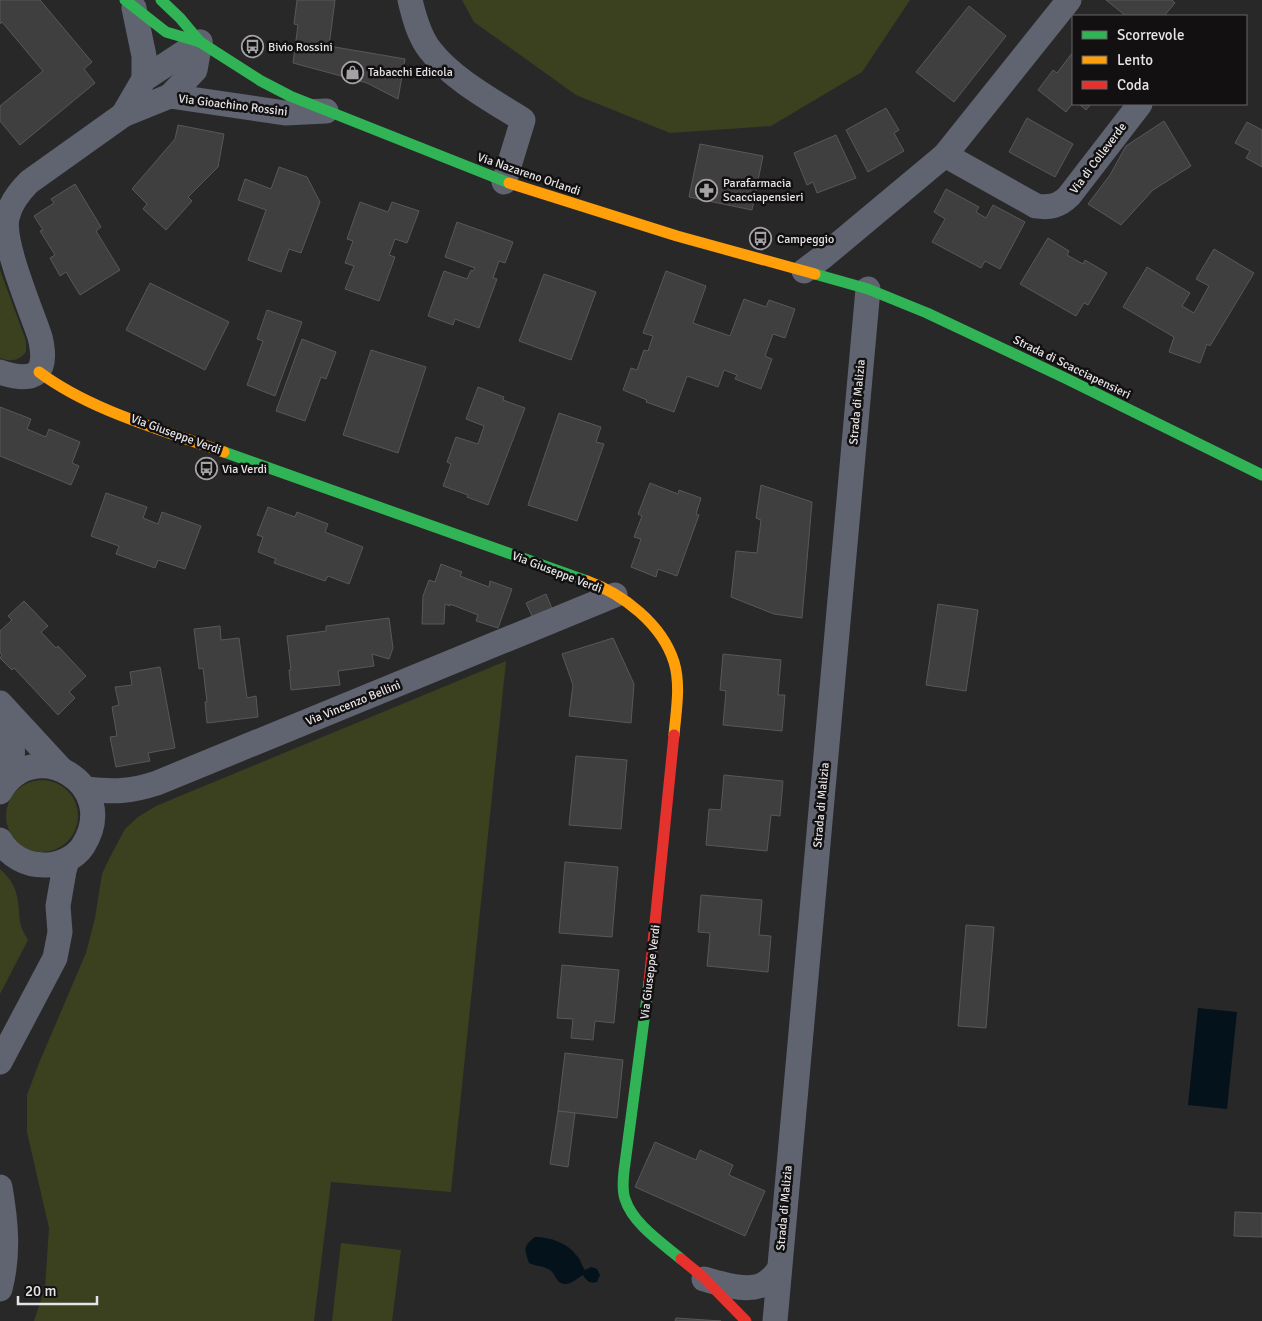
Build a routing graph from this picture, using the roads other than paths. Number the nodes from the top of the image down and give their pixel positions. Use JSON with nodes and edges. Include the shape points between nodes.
{"nodes":[{"id":1,"x":161,"y":0,"type":"edge"},
{"id":2,"x":410,"y":0,"type":"edge"},
{"id":3,"x":1069,"y":0,"type":"edge"},
{"id":4,"x":130,"y":4,"type":"edge"},
{"id":5,"x":200,"y":42,"type":"junction"},
{"id":6,"x":144,"y":79,"type":"junction"},
{"id":7,"x":170,"y":96,"type":"junction"},
{"id":8,"x":1139,"y":105,"type":"edge"},
{"id":9,"x":326,"y":111,"type":"junction"},
{"id":10,"x":123,"y":115,"type":"junction"},
{"id":11,"x":945,"y":156,"type":"junction"},
{"id":12,"x":504,"y":182,"type":"junction"},
{"id":13,"x":804,"y":271,"type":"junction"},
{"id":14,"x":868,"y":289,"type":"junction"},
{"id":15,"x":0,"y":372,"type":"edge"},
{"id":16,"x":39,"y":372,"type":"junction"},
{"id":17,"x":1262,"y":475,"type":"edge"},
{"id":18,"x":615,"y":595,"type":"junction"},
{"id":19,"x":0,"y":703,"type":"edge"},
{"id":20,"x":60,"y":768,"type":"junction"},
{"id":21,"x":4,"y":786,"type":"edge"},
{"id":22,"x":86,"y":788,"type":"junction"},
{"id":23,"x":0,"y":842,"type":"edge"},
{"id":24,"x":67,"y":860,"type":"junction"},
{"id":25,"x":35,"y":865,"type":"junction"},
{"id":26,"x":58,"y":906,"type":"junction"},
{"id":27,"x":0,"y":1062,"type":"edge"},
{"id":28,"x":0,"y":1187,"type":"edge"},
{"id":29,"x":779,"y":1270,"type":"junction"},
{"id":30,"x":704,"y":1279,"type":"junction"},
{"id":31,"x":0,"y":1289,"type":"edge"},
{"id":32,"x":746,"y":1321,"type":"edge"},
{"id":33,"x":775,"y":1321,"type":"edge"}],
"edges":[{"from":1,"to":5,"type":"street","name":"Via Nazareno Orlandi"},
{"from":2,"to":12,"type":"street","via":[[418,28],[437,58],[459,77],[523,120]]},
{"from":3,"to":11,"type":"street"},
{"from":4,"to":5,"type":"street","name":"Via Nazareno Orlandi","via":[[166,32]]},
{"from":4,"to":6,"type":"street","via":[[144,56]]},
{"from":5,"to":6,"type":"street","name":"Via Gioachino Rossini"},
{"from":5,"to":7,"type":"street","name":"Via Gioachino Rossini","via":[[195,70]]},
{"from":5,"to":9,"type":"street","name":"Via Nazareno Orlandi","via":[[277,90]]},
{"from":6,"to":10,"type":"street","name":"Via Gioachino Rossini"},
{"from":7,"to":9,"type":"street","name":"Via Gioachino Rossini","via":[[285,113]]},
{"from":7,"to":10,"type":"street","name":"Via Gioachino Rossini"},
{"from":8,"to":11,"type":"street","name":"Via di Colleverde","via":[[1069,196],[1057,206],[1036,206]]},
{"from":9,"to":12,"type":"street","name":"Via Nazareno Orlandi"},
{"from":10,"to":16,"type":"street","name":"Via Gioachino Rossini","via":[[29,182],[11,207],[7,224],[9,246],[42,344],[43,362]]},
{"from":11,"to":13,"type":"street"},
{"from":12,"to":13,"type":"street","name":"Via Nazareno Orlandi"},
{"from":13,"to":14,"type":"street","name":"Via Nazareno Orlandi"},
{"from":14,"to":17,"type":"street","name":"Strada di Scacciapensieri","via":[[1065,378]]},
{"from":14,"to":29,"type":"street","name":"Strada di Malizia"},
{"from":15,"to":16,"type":"street","via":[[18,377]]},
{"from":16,"to":18,"type":"street","name":"Via Giuseppe Verdi","via":[[58,387],[90,403],[579,578]]},
{"from":18,"to":22,"type":"street","name":"Via Vincenzo Bellini","via":[[178,776],[125,792]]},
{"from":18,"to":30,"type":"street","name":"Via Giuseppe Verdi","via":[[638,612],[659,635],[673,661],[678,684],[653,952],[624,1171],[624,1195],[632,1212],[645,1227]]},
{"from":19,"to":20,"type":"street"},
{"from":19,"to":21,"type":"street","via":[[12,738],[13,762]]},
{"from":20,"to":21,"type":"street","via":[[32,767],[19,772]]},
{"from":20,"to":22,"type":"street"},
{"from":22,"to":24,"type":"street","via":[[94,820],[90,836],[81,850]]},
{"from":23,"to":25,"type":"street","via":[[22,861]]},
{"from":24,"to":25,"type":"street","via":[[52,866]]},
{"from":24,"to":26,"type":"street"},
{"from":25,"to":26,"type":"street"},
{"from":26,"to":27,"type":"street","via":[[60,932],[55,958]]},
{"from":28,"to":31,"type":"street","via":[[6,1231]]},
{"from":29,"to":30,"type":"street","name":"Via Giuseppe Verdi","via":[[768,1281],[752,1287]]},
{"from":29,"to":33,"type":"street","name":"Strada di Malizia"},
{"from":30,"to":32,"type":"street","name":"Via Giuseppe Verdi"}]}
